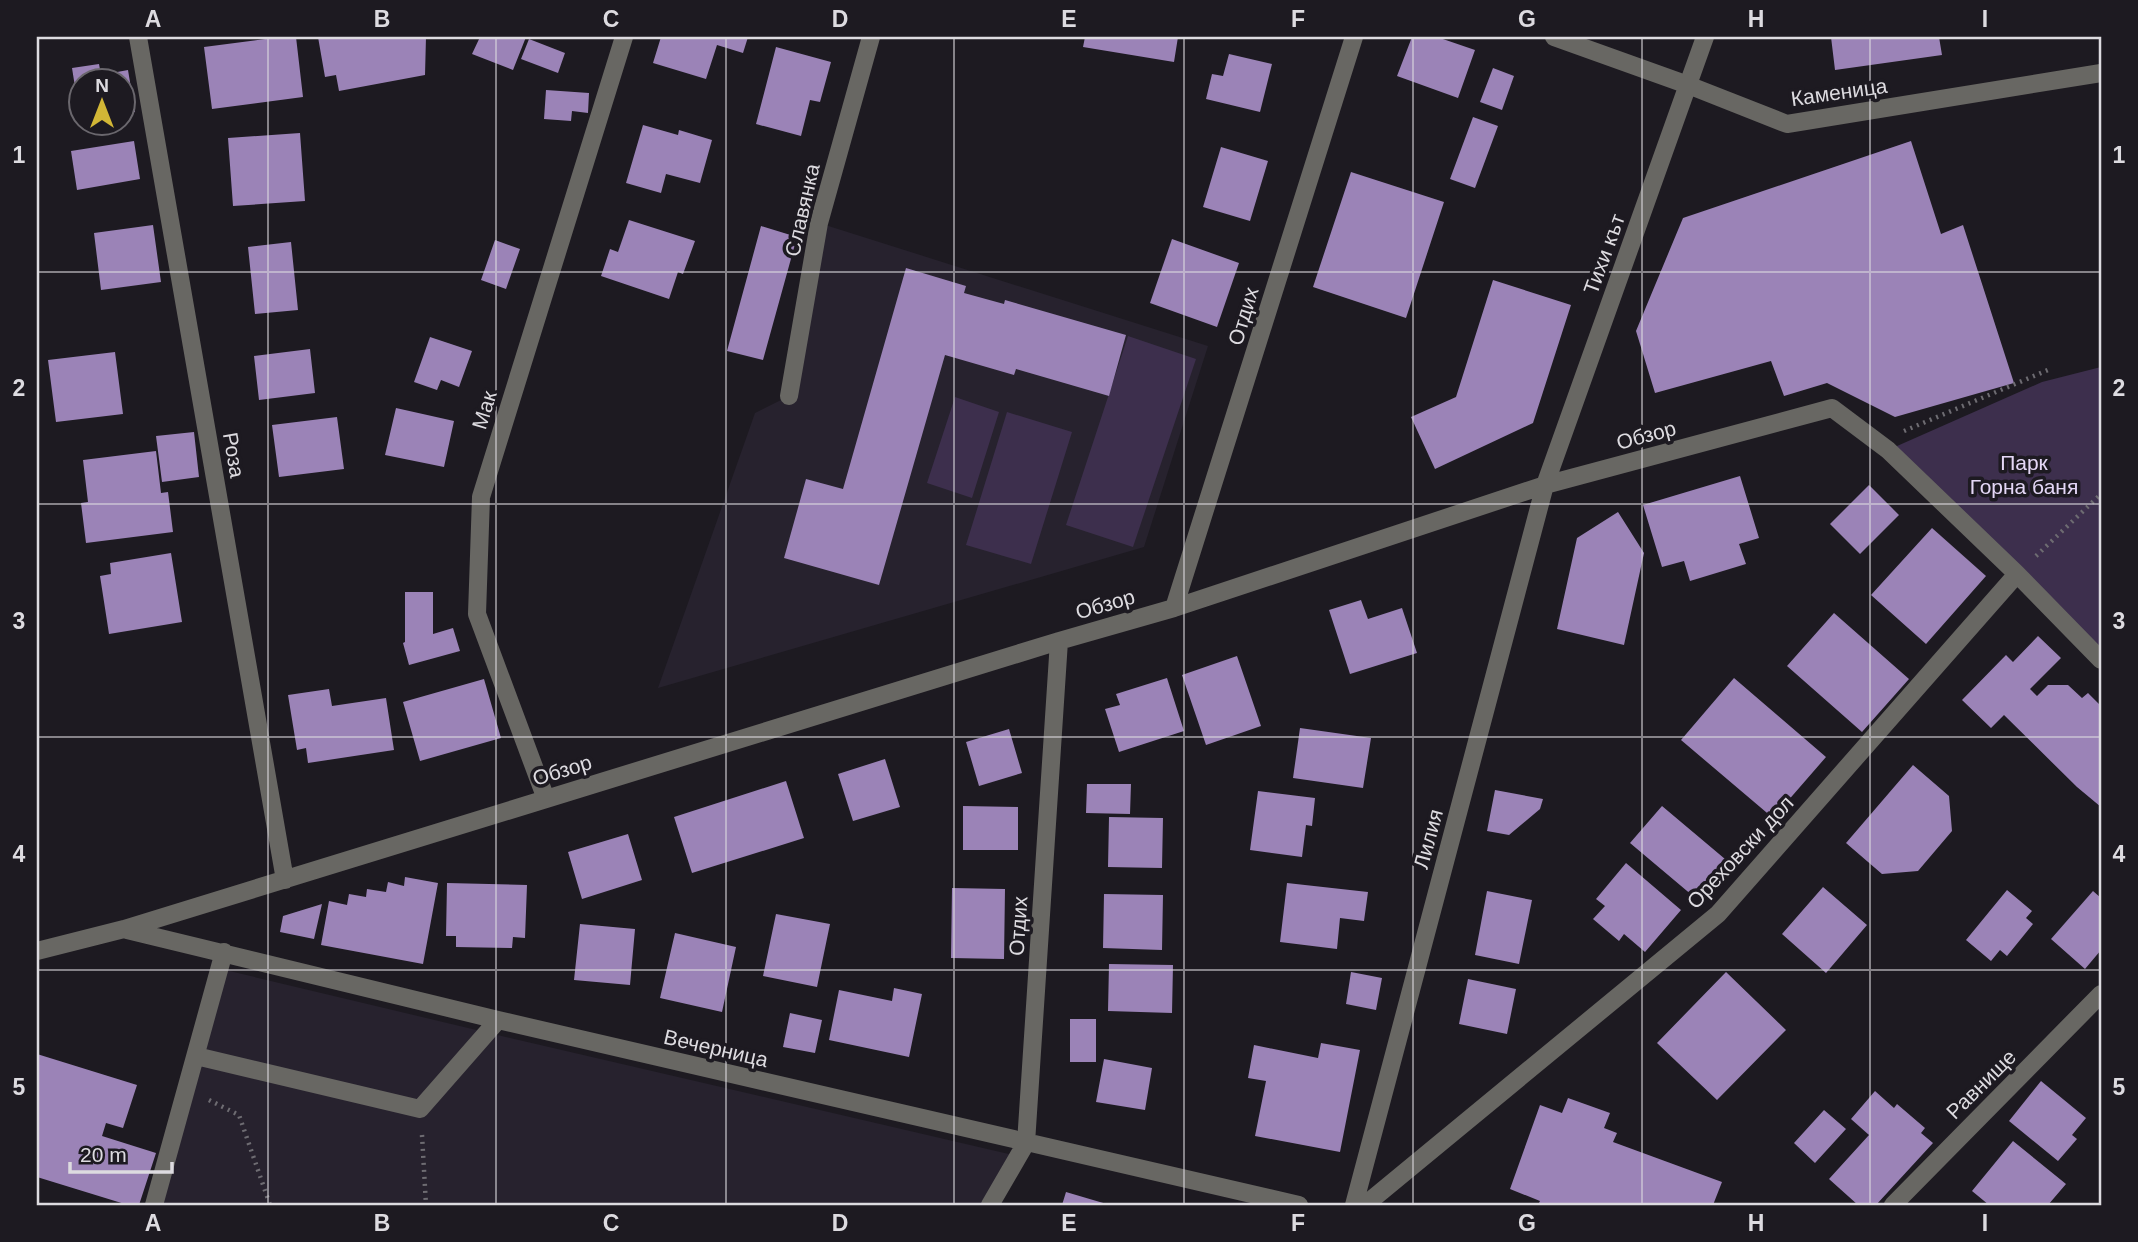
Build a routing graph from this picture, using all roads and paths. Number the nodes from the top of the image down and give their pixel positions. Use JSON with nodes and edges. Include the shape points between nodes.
{"nodes":[{"id":1,"x":138,"y":37,"type":"edge"},
{"id":2,"x":624,"y":37,"type":"edge"},
{"id":3,"x":871,"y":37,"type":"edge"},
{"id":4,"x":1354,"y":37,"type":"edge"},
{"id":5,"x":1554,"y":37,"type":"edge"},
{"id":6,"x":1705,"y":37,"type":"edge"},
{"id":7,"x":2101,"y":73,"type":"edge"},
{"id":8,"x":1688,"y":85,"type":"junction"},
{"id":9,"x":2048,"y":370,"type":"dead end"},
{"id":10,"x":789,"y":396,"type":"dead end"},
{"id":11,"x":1877,"y":442,"type":"junction"},
{"id":12,"x":1545,"y":485,"type":"junction"},
{"id":13,"x":2101,"y":494,"type":"edge"},
{"id":14,"x":2017,"y":574,"type":"junction"},
{"id":15,"x":1174,"y":608,"type":"junction"},
{"id":16,"x":1059,"y":641,"type":"junction"},
{"id":17,"x":2101,"y":660,"type":"edge"},
{"id":18,"x":546,"y":799,"type":"junction"},
{"id":19,"x":285,"y":880,"type":"junction"},
{"id":20,"x":124,"y":929,"type":"junction"},
{"id":21,"x":37,"y":951,"type":"edge"},
{"id":22,"x":224,"y":952,"type":"junction"},
{"id":23,"x":2101,"y":995,"type":"edge"},
{"id":24,"x":498,"y":1020,"type":"junction"},
{"id":25,"x":196,"y":1055,"type":"junction"},
{"id":26,"x":187,"y":1088,"type":"junction"},
{"id":27,"x":420,"y":1109,"type":"junction"},
{"id":28,"x":1026,"y":1143,"type":"junction"},
{"id":29,"x":154,"y":1205,"type":"edge"},
{"id":30,"x":270,"y":1205,"type":"edge"},
{"id":31,"x":426,"y":1205,"type":"edge"},
{"id":32,"x":990,"y":1205,"type":"edge"},
{"id":33,"x":1299,"y":1205,"type":"edge"},
{"id":34,"x":1354,"y":1205,"type":"edge"},
{"id":35,"x":1365,"y":1205,"type":"edge"},
{"id":36,"x":1893,"y":1205,"type":"edge"}],
"edges":[{"from":1,"to":19,"type":"street","name":"Роза"},
{"from":2,"to":18,"type":"street","name":"Мак","via":[[481,497],[477,614]]},
{"from":3,"to":10,"type":"street","name":"Славянка","via":[[819,223]]},
{"from":4,"to":15,"type":"street","name":"Отдих"},
{"from":5,"to":8,"type":"street","name":"Каменица"},
{"from":6,"to":8,"type":"street","name":"Тихи кът"},
{"from":7,"to":8,"type":"street","name":"Каменица","via":[[1787,124]]},
{"from":8,"to":12,"type":"street","name":"Тихи кът"},
{"from":9,"to":11,"type":"path"},
{"from":11,"to":12,"type":"street","name":"Обзор","via":[[1832,408]]},
{"from":11,"to":14,"type":"street","name":"Обзор"},
{"from":12,"to":15,"type":"street","name":"Обзор"},
{"from":12,"to":34,"type":"street","name":"Лилия"},
{"from":13,"to":14,"type":"path"},
{"from":14,"to":17,"type":"street","name":"Обзор"},
{"from":14,"to":35,"type":"street","name":"Ореховски дол","via":[[1718,914]]},
{"from":15,"to":16,"type":"street","name":"Обзор"},
{"from":16,"to":18,"type":"street","name":"Обзор"},
{"from":16,"to":28,"type":"street","name":"Отдих"},
{"from":18,"to":19,"type":"street","name":"Обзор"},
{"from":19,"to":20,"type":"street","name":"Обзор"},
{"from":20,"to":21,"type":"street","name":"Обзор"},
{"from":20,"to":22,"type":"street","name":"Вечерница"},
{"from":22,"to":24,"type":"street","name":"Вечерница"},
{"from":22,"to":25,"type":"street"},
{"from":23,"to":36,"type":"street","name":"Равнище"},
{"from":24,"to":27,"type":"street"},
{"from":24,"to":28,"type":"street","name":"Вечерница"},
{"from":25,"to":26,"type":"street"},
{"from":25,"to":27,"type":"street"},
{"from":26,"to":29,"type":"street"},
{"from":26,"to":30,"type":"path","via":[[239,1115]]},
{"from":27,"to":31,"type":"path"},
{"from":28,"to":32,"type":"street","name":"Отдих"},
{"from":28,"to":33,"type":"street","name":"Вечерница"}]}
